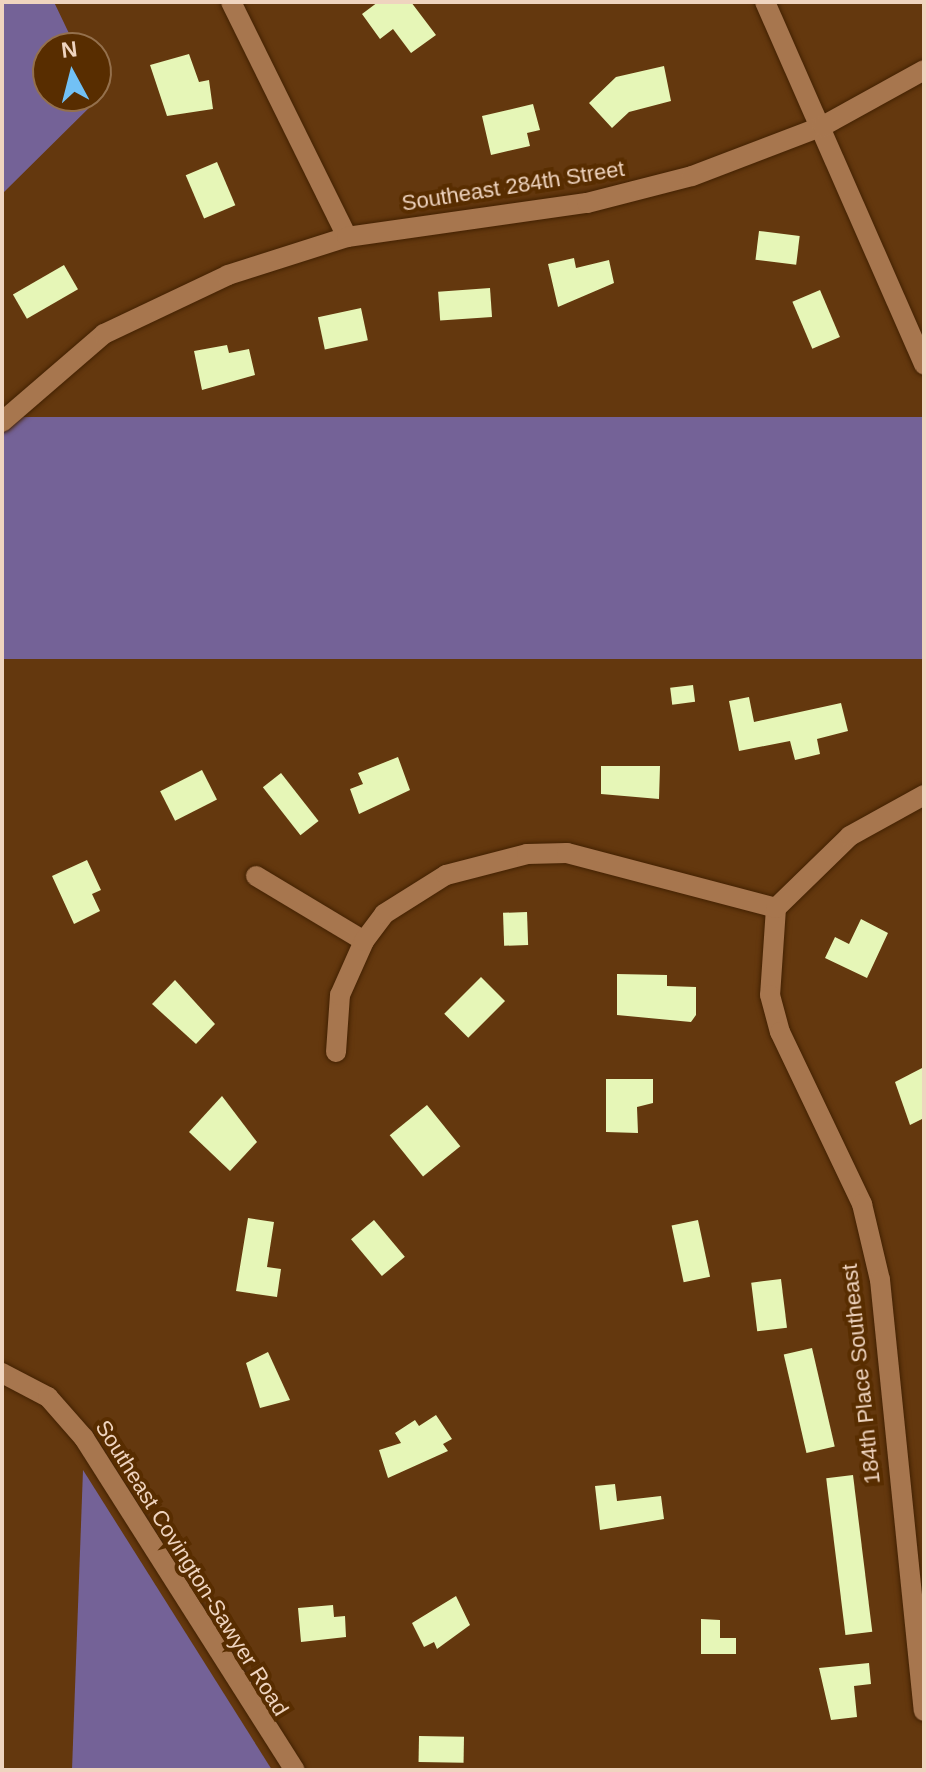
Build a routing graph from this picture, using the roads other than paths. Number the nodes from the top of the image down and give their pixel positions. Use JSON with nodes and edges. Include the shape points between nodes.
{"nodes":[{"id":1,"x":231,"y":2,"type":"edge"},
{"id":2,"x":765,"y":2,"type":"edge"},
{"id":3,"x":924,"y":70,"type":"edge"},
{"id":4,"x":823,"y":126,"type":"junction"},
{"id":5,"x":347,"y":237,"type":"junction"},
{"id":6,"x":924,"y":365,"type":"edge"},
{"id":7,"x":2,"y":422,"type":"edge"},
{"id":8,"x":924,"y":795,"type":"edge"},
{"id":9,"x":256,"y":876,"type":"dead end"},
{"id":10,"x":776,"y":908,"type":"junction"},
{"id":11,"x":364,"y":941,"type":"junction"},
{"id":12,"x":336,"y":1052,"type":"dead end"},
{"id":13,"x":2,"y":1373,"type":"edge"},
{"id":14,"x":924,"y":1711,"type":"edge"},
{"id":15,"x":295,"y":1770,"type":"edge"}],
"edges":[{"from":1,"to":5,"type":"street"},
{"from":2,"to":4,"type":"street"},
{"from":3,"to":4,"type":"street","name":"Southeast 284th Street"},
{"from":4,"to":5,"type":"street","name":"Southeast 284th Street","via":[[692,176],[587,203]]},
{"from":4,"to":6,"type":"street"},
{"from":5,"to":7,"type":"street","name":"Southeast 284th Street","via":[[172,297],[104,334]]},
{"from":8,"to":10,"type":"street","via":[[850,836]]},
{"from":9,"to":11,"type":"street"},
{"from":10,"to":11,"type":"street","via":[[567,853],[527,854],[460,870],[412,891]]},
{"from":10,"to":14,"type":"street","name":"184th Place Southeast","via":[[770,995],[780,1032],[862,1204],[880,1280]]},
{"from":11,"to":12,"type":"street","via":[[340,995]]},
{"from":13,"to":15,"type":"street","name":"Southeast Covington-Sawyer Road","via":[[48,1397],[84,1438]]}]}
